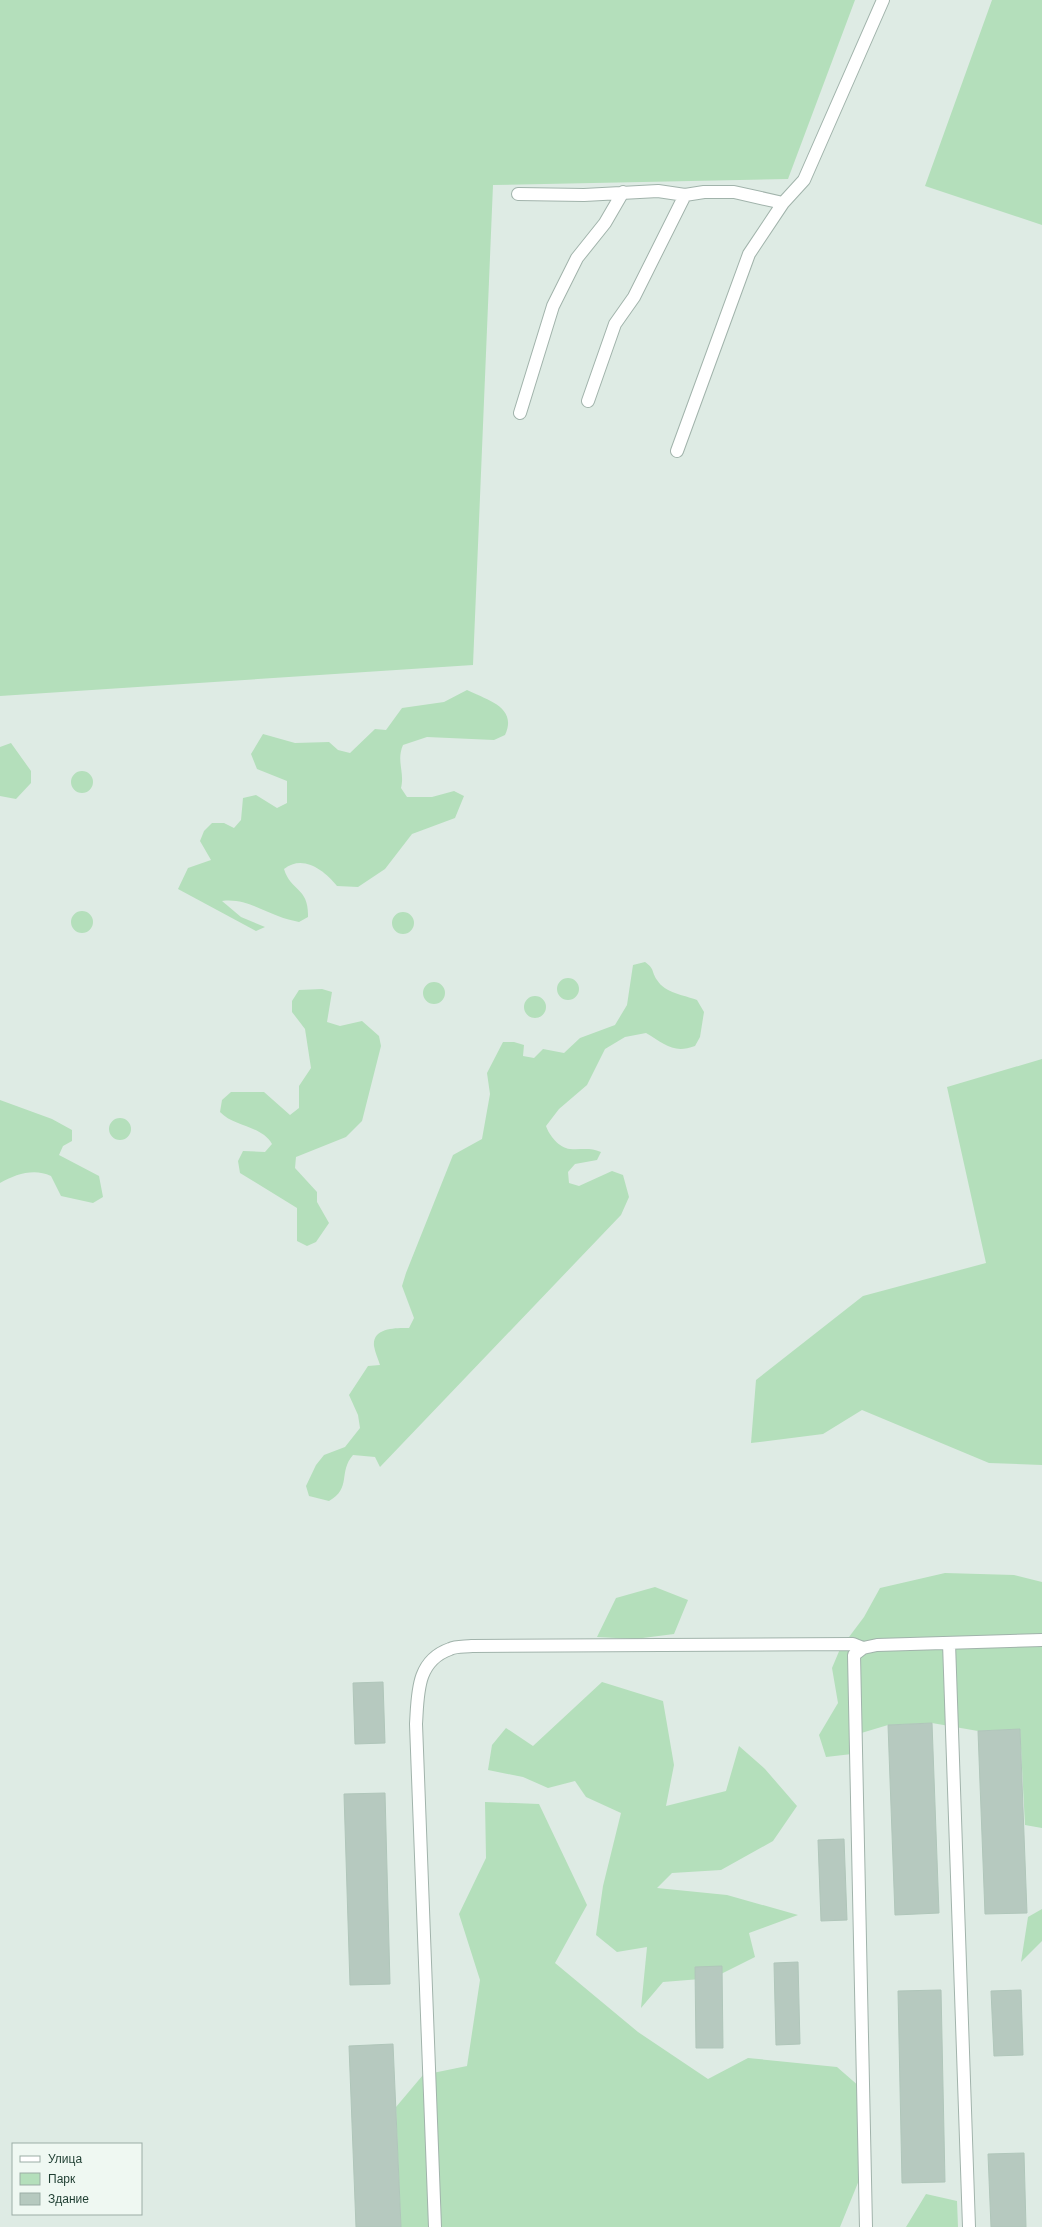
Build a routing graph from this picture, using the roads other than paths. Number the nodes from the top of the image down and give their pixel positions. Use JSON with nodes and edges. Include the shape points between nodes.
{"nodes":[{"id":1,"x":883,"y":0,"type":"edge"},
{"id":2,"x":623,"y":192,"type":"junction"},
{"id":3,"x":518,"y":194,"type":"dead end"},
{"id":4,"x":686,"y":195,"type":"junction"},
{"id":5,"x":783,"y":203,"type":"junction"},
{"id":6,"x":588,"y":401,"type":"dead end"},
{"id":7,"x":520,"y":414,"type":"dead end"},
{"id":8,"x":677,"y":451,"type":"dead end"},
{"id":9,"x":1042,"y":1640,"type":"edge"},
{"id":10,"x":949,"y":1643,"type":"junction"},
{"id":11,"x":863,"y":1648,"type":"junction"},
{"id":12,"x":435,"y":2227,"type":"edge"},
{"id":13,"x":866,"y":2227,"type":"edge"},
{"id":14,"x":969,"y":2227,"type":"edge"}],
"edges":[{"from":1,"to":5,"type":"lane","via":[[816,156],[804,180]]},
{"from":2,"to":3,"type":"lane","via":[[584,195]]},
{"from":2,"to":4,"type":"lane","via":[[658,191]]},
{"from":2,"to":7,"type":"lane","via":[[605,223],[577,258],[553,306]]},
{"from":4,"to":5,"type":"lane","via":[[734,192]]},
{"from":4,"to":6,"type":"lane","via":[[634,297],[615,324]]},
{"from":5,"to":8,"type":"lane","via":[[749,254]]},
{"from":9,"to":10,"type":"lane"},
{"from":10,"to":11,"type":"lane","via":[[877,1645]]},
{"from":10,"to":14,"type":"lane"},
{"from":11,"to":12,"type":"lane","via":[[853,1644],[472,1646],[450,1648],[434,1658],[419,1681],[416,1724]]},
{"from":11,"to":13,"type":"lane","via":[[854,1655],[854,1676]]}]}
